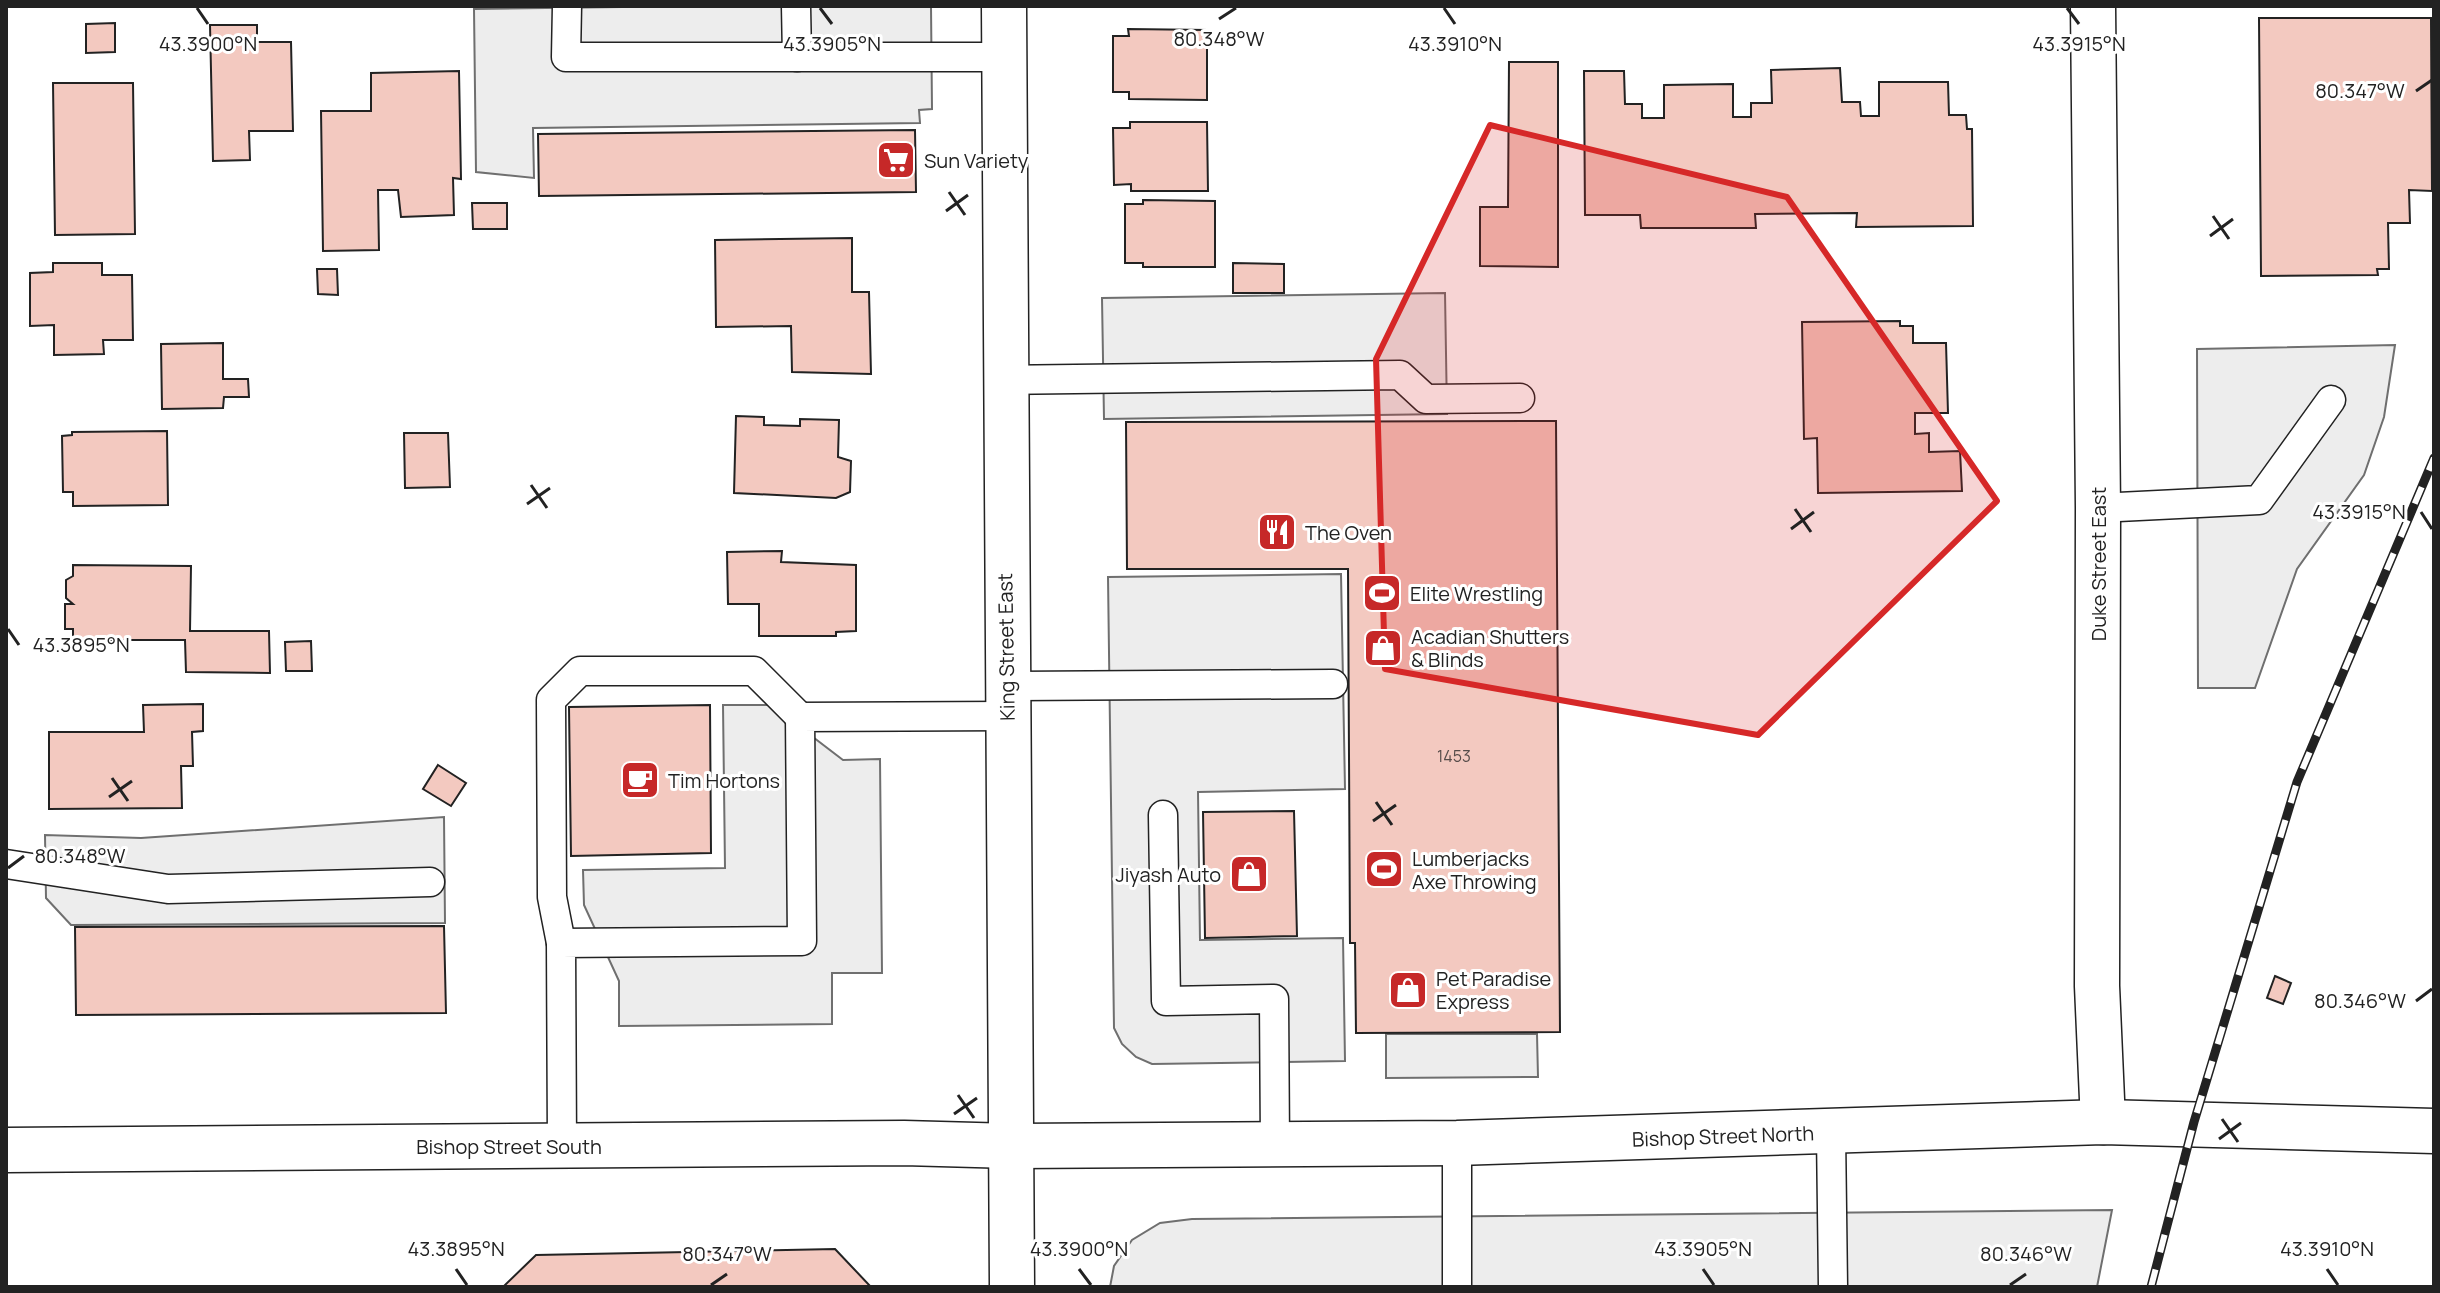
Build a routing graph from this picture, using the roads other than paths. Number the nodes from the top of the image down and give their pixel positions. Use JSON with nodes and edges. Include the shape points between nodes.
{"nodes":[{"id":1,"x":567,"y":6,"type":"edge"},
{"id":2,"x":796,"y":6,"type":"edge"},
{"id":3,"x":1004,"y":6,"type":"edge"},
{"id":4,"x":2093,"y":6,"type":"edge"},
{"id":5,"x":797,"y":57,"type":"junction"},
{"id":6,"x":1004,"y":57,"type":"junction"},
{"id":7,"x":1005,"y":380,"type":"junction"},
{"id":8,"x":1520,"y":398,"type":"dead end"},
{"id":9,"x":2331,"y":400,"type":"dead end"},
{"id":10,"x":2098,"y":508,"type":"junction"},
{"id":11,"x":1333,"y":684,"type":"dead end"},
{"id":12,"x":1007,"y":701,"type":"junction"},
{"id":13,"x":800,"y":717,"type":"junction"},
{"id":14,"x":1163,"y":815,"type":"dead end"},
{"id":15,"x":6,"y":864,"type":"edge"},
{"id":16,"x":430,"y":882,"type":"dead end"},
{"id":17,"x":561,"y":943,"type":"junction"},
{"id":18,"x":2103,"y":1122,"type":"junction"},
{"id":19,"x":2434,"y":1131,"type":"edge"},
{"id":20,"x":1831,"y":1133,"type":"junction"},
{"id":21,"x":1457,"y":1143,"type":"junction"},
{"id":22,"x":1275,"y":1145,"type":"junction"},
{"id":23,"x":562,"y":1146,"type":"junction"},
{"id":24,"x":1012,"y":1146,"type":"junction"},
{"id":25,"x":6,"y":1150,"type":"edge"},
{"id":26,"x":1012,"y":1287,"type":"edge"},
{"id":27,"x":1457,"y":1287,"type":"edge"},
{"id":28,"x":1833,"y":1287,"type":"edge"}],
"edges":[{"from":1,"to":5,"type":"lane","via":[[566,57]]},
{"from":2,"to":5,"type":"lane"},
{"from":3,"to":6,"type":"main road","name":"King Street East"},
{"from":4,"to":10,"type":"main road","name":"Duke Street East"},
{"from":5,"to":6,"type":"lane"},
{"from":6,"to":7,"type":"main road","name":"King Street East"},
{"from":7,"to":8,"type":"lane","via":[[1400,375],[1426,399]]},
{"from":7,"to":12,"type":"main road","name":"King Street East"},
{"from":9,"to":10,"type":"lane","via":[[2259,500]]},
{"from":10,"to":18,"type":"main road","name":"Duke Street East","via":[[2097,986]]},
{"from":11,"to":12,"type":"lane"},
{"from":12,"to":13,"type":"lane"},
{"from":12,"to":24,"type":"main road","name":"King Street East"},
{"from":13,"to":17,"type":"lane","via":[[802,941]]},
{"from":13,"to":17,"type":"lane","via":[[754,671],[580,671],[551,700],[552,897]]},
{"from":14,"to":22,"type":"lane","via":[[1166,1001],[1274,999]]},
{"from":15,"to":16,"type":"lane","via":[[168,889]]},
{"from":17,"to":23,"type":"lane"},
{"from":18,"to":19,"type":"main road","name":"Bishop Street North"},
{"from":18,"to":20,"type":"main road","name":"Bishop Street North"},
{"from":20,"to":21,"type":"main road","name":"Bishop Street North"},
{"from":20,"to":28,"type":"lane"},
{"from":21,"to":22,"type":"main road","name":"Bishop Street North"},
{"from":21,"to":27,"type":"lane"},
{"from":22,"to":24,"type":"main road","name":"Bishop Street North"},
{"from":23,"to":24,"type":"main road","name":"Bishop Street South"},
{"from":23,"to":25,"type":"main road","name":"Bishop Street South"},
{"from":24,"to":26,"type":"main road","name":"King Street East"}]}
